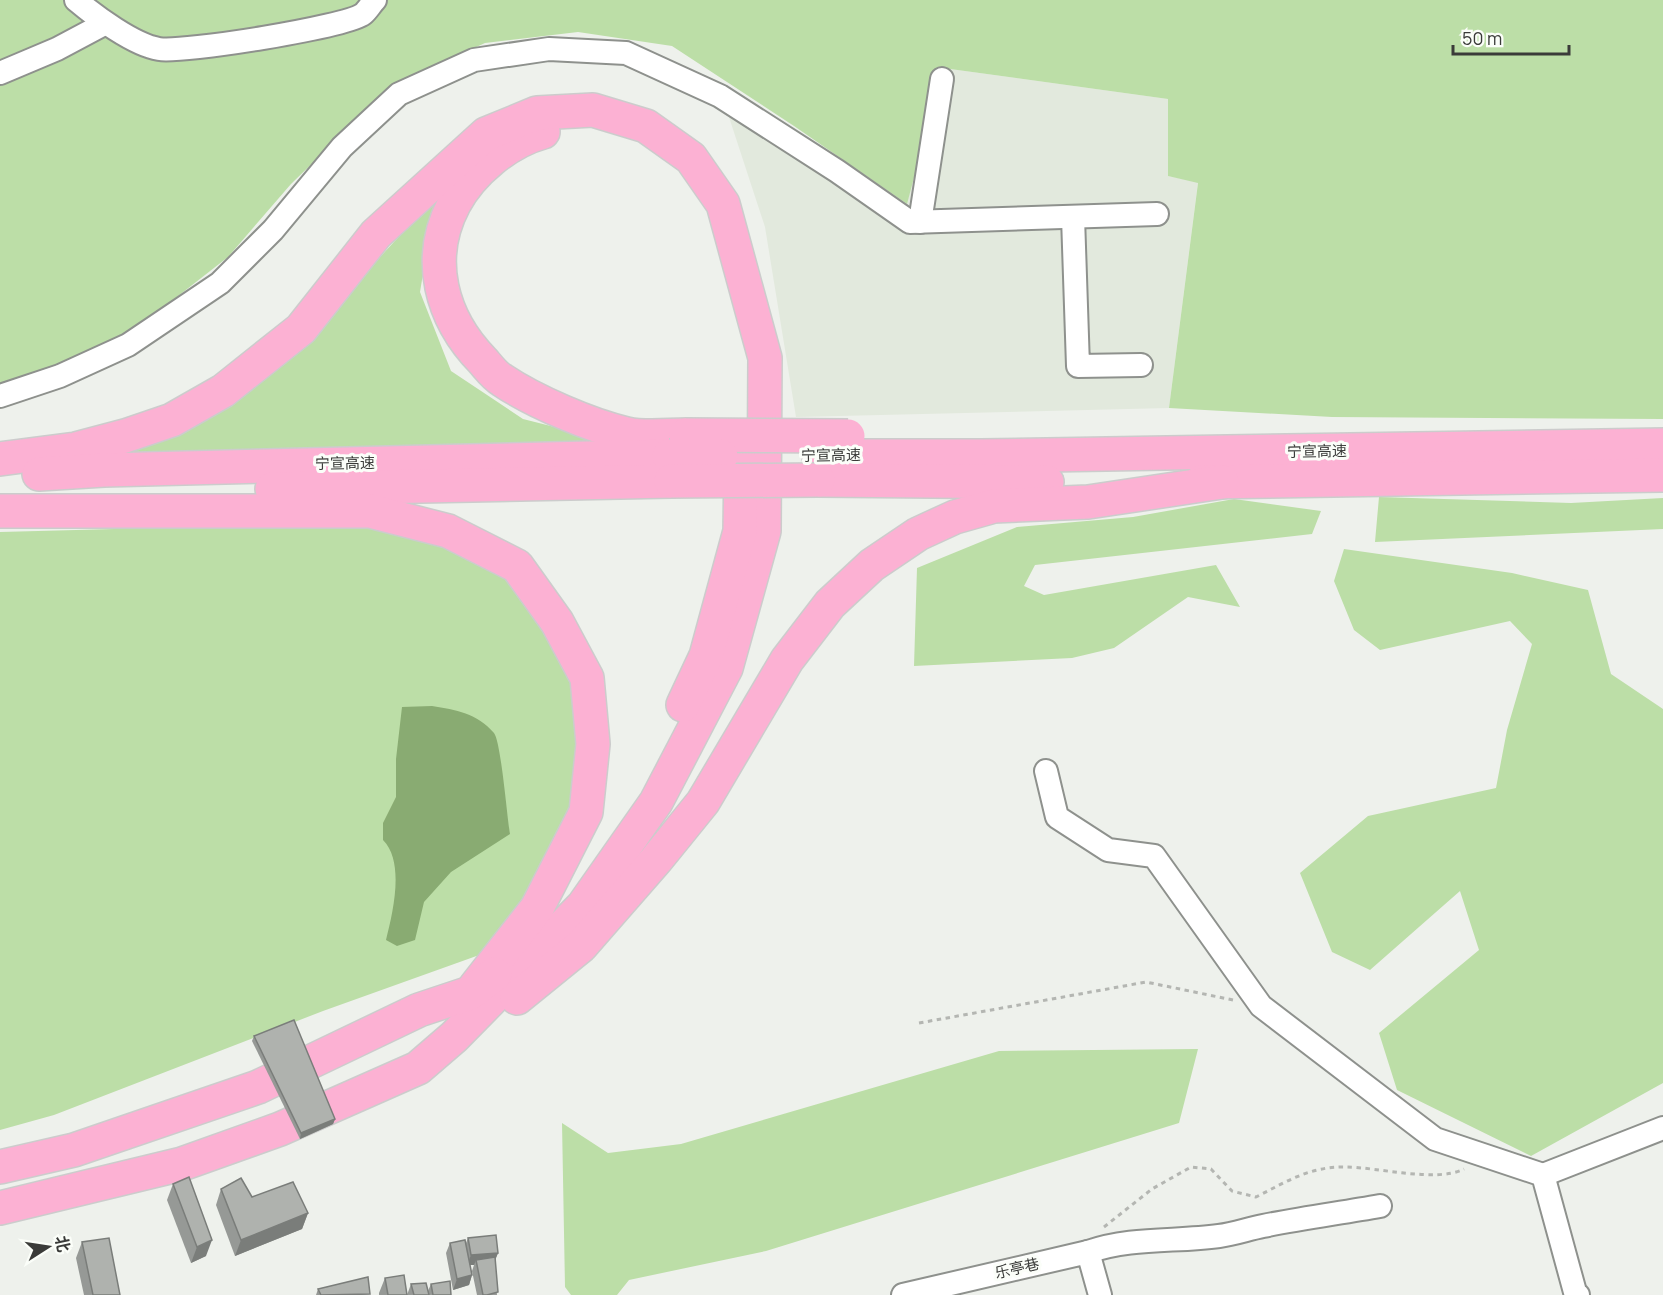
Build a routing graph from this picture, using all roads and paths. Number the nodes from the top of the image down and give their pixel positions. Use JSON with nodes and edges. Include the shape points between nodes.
{"nodes":[{"id":1,"x":76,"y":0,"type":"edge"},
{"id":2,"x":375,"y":0,"type":"edge"},
{"id":3,"x":104,"y":24,"type":"junction"},
{"id":4,"x":0,"y":74,"type":"edge"},
{"id":5,"x":942,"y":80,"type":"dead end"},
{"id":6,"x":1157,"y":214,"type":"dead end"},
{"id":7,"x":1073,"y":217,"type":"junction"},
{"id":8,"x":920,"y":222,"type":"junction"},
{"id":9,"x":1141,"y":365,"type":"dead end"},
{"id":10,"x":0,"y":396,"type":"edge"},
{"id":11,"x":1663,"y":445,"type":"edge"},
{"id":12,"x":1135,"y":453,"type":"junction"},
{"id":13,"x":676,"y":458,"type":"junction"},
{"id":14,"x":0,"y":459,"type":"edge"},
{"id":15,"x":818,"y":468,"type":"junction"},
{"id":16,"x":0,"y":476,"type":"edge"},
{"id":17,"x":1663,"y":476,"type":"edge"},
{"id":18,"x":1222,"y":482,"type":"junction"},
{"id":19,"x":0,"y":500,"type":"edge"},
{"id":20,"x":0,"y":511,"type":"edge"},
{"id":21,"x":1046,"y":771,"type":"dead end"},
{"id":22,"x":470,"y":993,"type":"junction"},
{"id":23,"x":1261,"y":1006,"type":"junction"},
{"id":24,"x":919,"y":1023,"type":"dead end"},
{"id":25,"x":454,"y":1036,"type":"junction"},
{"id":26,"x":1663,"y":1128,"type":"edge"},
{"id":27,"x":1487,"y":1156,"type":"junction"},
{"id":28,"x":0,"y":1167,"type":"edge"},
{"id":29,"x":1543,"y":1175,"type":"junction"},
{"id":30,"x":1380,"y":1206,"type":"dead end"},
{"id":31,"x":0,"y":1208,"type":"edge"},
{"id":32,"x":1104,"y":1227,"type":"dead end"},
{"id":33,"x":1088,"y":1252,"type":"junction"},
{"id":34,"x":903,"y":1295,"type":"edge"},
{"id":35,"x":1100,"y":1295,"type":"edge"},
{"id":36,"x":1578,"y":1295,"type":"edge"}],
"edges":[{"from":1,"to":3,"type":"street"},
{"from":2,"to":3,"type":"street","via":[[362,15],[317,28],[213,46],[158,49]]},
{"from":3,"to":4,"type":"street"},
{"from":5,"to":8,"type":"street"},
{"from":6,"to":7,"type":"street"},
{"from":7,"to":8,"type":"street"},
{"from":7,"to":9,"type":"street","via":[[1078,366]]},
{"from":8,"to":10,"type":"street","via":[[910,222],[720,96],[626,53],[549,49],[474,60],[399,94],[342,147],[273,230],[220,283],[128,345],[60,376]]},
{"from":11,"to":12,"type":"highway","name":"宁宣高速"},
{"from":12,"to":13,"type":"highway","bridge":true,"via":[[848,436]]},
{"from":12,"to":15,"type":"highway","name":"宁宣高速"},
{"from":13,"to":15,"type":"highway","name":"宁宣高速","bridge":true},
{"from":13,"to":16,"type":"highway","name":"宁宣高速","via":[[104,470]]},
{"from":13,"to":19,"type":"highway","name":"宁宣高速","via":[[311,488]]},
{"from":13,"to":22,"type":"highway","via":[[628,435],[543,404],[501,380],[466,345],[443,301],[437,262],[444,223],[463,188],[526,136],[567,125],[610,127],[650,144],[682,171],[704,209],[743,363],[740,531],[706,656],[639,798],[522,953]]},
{"from":14,"to":25,"type":"highway","via":[[76,449],[125,436],[172,420],[224,391],[301,329],[376,234],[486,134],[537,113],[593,110],[646,126],[691,158],[723,204],[765,358],[764,531],[726,668],[656,802],[583,906]]},
{"from":15,"to":18,"type":"highway","name":"宁宣高速"},
{"from":17,"to":18,"type":"highway","name":"宁宣高速"},
{"from":18,"to":25,"type":"highway","via":[[1088,502],[994,506],[918,534],[872,565],[830,604],[787,660],[703,802],[581,946],[508,1004]]},
{"from":20,"to":22,"type":"highway","via":[[370,511],[448,531],[517,566],[557,622],[587,678],[593,744],[585,812],[537,908]]},
{"from":21,"to":23,"type":"street","via":[[1057,817],[1108,850],[1154,856]]},
{"from":22,"to":28,"type":"highway","via":[[419,1010],[258,1087],[74,1150]]},
{"from":23,"to":24,"type":"path","via":[[1146,982]]},
{"from":23,"to":27,"type":"street","via":[[1435,1139]]},
{"from":25,"to":31,"type":"highway","via":[[418,1068],[230,1148],[161,1171]]},
{"from":26,"to":29,"type":"street"},
{"from":27,"to":29,"type":"street"},
{"from":27,"to":32,"type":"path","via":[[1461,1171],[1440,1173],[1347,1167],[1309,1170],[1256,1197],[1232,1191],[1211,1169],[1191,1167],[1152,1189]]},
{"from":29,"to":36,"type":"street"},
{"from":30,"to":33,"type":"street","name":"乐亭巷","via":[[1234,1234],[1136,1241]]},
{"from":33,"to":34,"type":"street","name":"乐亭巷"},
{"from":33,"to":35,"type":"street"}]}
